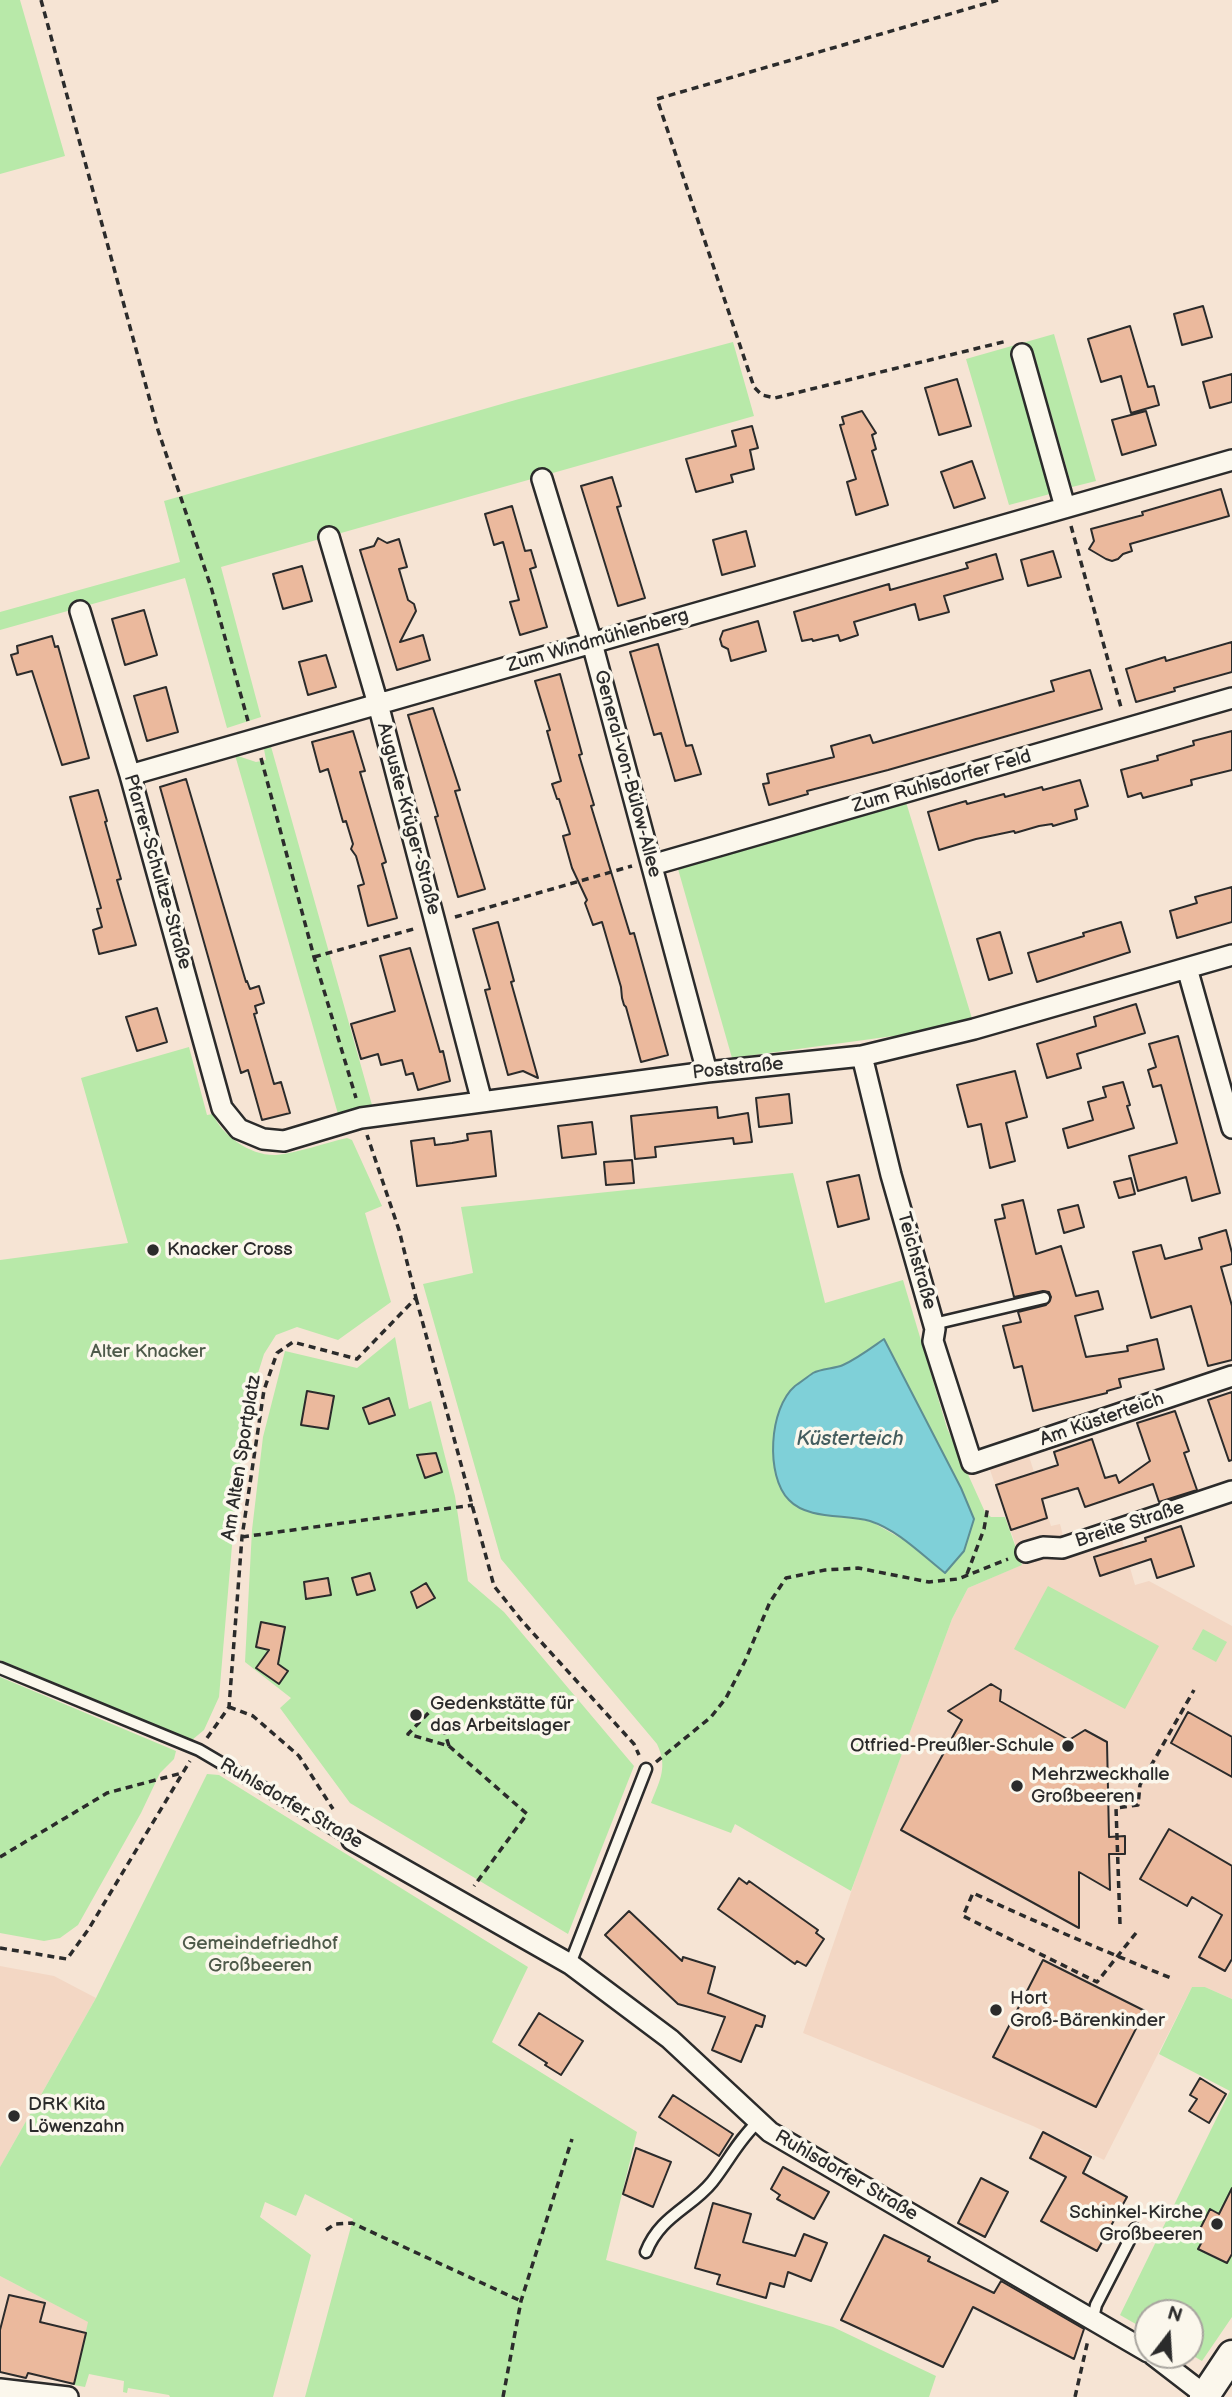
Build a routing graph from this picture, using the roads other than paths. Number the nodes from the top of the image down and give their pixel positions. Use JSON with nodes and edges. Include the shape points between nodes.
{"nodes":[{"id":1,"x":1021,"y":355,"type":"road end"},
{"id":2,"x":1232,"y":460,"type":"edge"},
{"id":3,"x":542,"y":479,"type":"dead end"},
{"id":4,"x":1065,"y":507,"type":"junction"},
{"id":5,"x":329,"y":537,"type":"dead end"},
{"id":6,"x":80,"y":611,"type":"dead end"},
{"id":7,"x":592,"y":643,"type":"junction"},
{"id":8,"x":1232,"y":698,"type":"edge"},
{"id":9,"x":378,"y":704,"type":"junction"},
{"id":10,"x":130,"y":775,"type":"junction"},
{"id":11,"x":652,"y":865,"type":"junction"},
{"id":12,"x":1232,"y":955,"type":"edge"},
{"id":13,"x":1187,"y":968,"type":"junction"},
{"id":14,"x":863,"y":1056,"type":"junction"},
{"id":15,"x":707,"y":1072,"type":"junction"},
{"id":16,"x":482,"y":1102,"type":"junction"},
{"id":17,"x":1232,"y":1128,"type":"edge"},
{"id":18,"x":239,"y":1129,"type":"joint"},
{"id":19,"x":1044,"y":1298,"type":"dead end"},
{"id":20,"x":935,"y":1329,"type":"junction"},
{"id":21,"x":1232,"y":1376,"type":"edge"},
{"id":22,"x":972,"y":1464,"type":"joint"},
{"id":23,"x":1232,"y":1491,"type":"edge"},
{"id":24,"x":1026,"y":1552,"type":"road end"},
{"id":25,"x":0,"y":1668,"type":"edge"},
{"id":26,"x":646,"y":1769,"type":"road end"},
{"id":27,"x":352,"y":1840,"type":"joint"},
{"id":28,"x":570,"y":1964,"type":"junction"},
{"id":29,"x":758,"y":2122,"type":"junction"},
{"id":30,"x":1135,"y":2229,"type":"dead end"},
{"id":31,"x":646,"y":2252,"type":"dead end"},
{"id":32,"x":1093,"y":2318,"type":"junction"},
{"id":33,"x":1134,"y":2343,"type":"edge"},
{"id":34,"x":1232,"y":2355,"type":"edge"},
{"id":35,"x":1171,"y":2369,"type":"edge"},
{"id":36,"x":0,"y":2389,"type":"edge"},
{"id":37,"x":1206,"y":2396,"type":"edge"},
{"id":38,"x":68,"y":2397,"type":"edge"}],
"edges":[{"from":1,"to":4,"type":"street"},
{"from":2,"to":4,"type":"street","name":"Zum Windmühlenberg"},
{"from":3,"to":7,"type":"street","name":"General-von-Bülow-Allee"},
{"from":4,"to":7,"type":"street","name":"Zum Windmühlenberg"},
{"from":5,"to":9,"type":"street","name":"Auguste-Krüger-Straße"},
{"from":6,"to":10,"type":"street","name":"Pfarrer-Schultze-Straße"},
{"from":7,"to":9,"type":"street","name":"Zum Windmühlenberg"},
{"from":7,"to":11,"type":"street","name":"General-von-Bülow-Allee"},
{"from":8,"to":11,"type":"street","name":"Zum Ruhlsdorfer Feld"},
{"from":9,"to":10,"type":"street","name":"Zum Windmühlenberg"},
{"from":9,"to":16,"type":"street","name":"Auguste-Krüger-Straße"},
{"from":10,"to":18,"type":"street","name":"Pfarrer-Schultze-Straße","via":[[222,1108]]},
{"from":11,"to":15,"type":"street","name":"General-von-Bülow-Allee"},
{"from":12,"to":13,"type":"street","name":"Poststraße"},
{"from":13,"to":14,"type":"street","name":"Poststraße"},
{"from":13,"to":17,"type":"street"},
{"from":14,"to":15,"type":"street","name":"Poststraße"},
{"from":14,"to":20,"type":"street","name":"Teichstraße"},
{"from":15,"to":16,"type":"street","name":"Poststraße"},
{"from":16,"to":18,"type":"street","name":"Poststraße","via":[[362,1118],[284,1141]]},
{"from":19,"to":20,"type":"lane","via":[[942,1322]]},
{"from":20,"to":22,"type":"street","name":"Teichstraße","via":[[933,1341]]},
{"from":21,"to":22,"type":"street","name":"Am Küsterteich"},
{"from":23,"to":24,"type":"street","name":"Breite Straße","via":[[1062,1548]]},
{"from":25,"to":27,"type":"lane","name":"Ruhlsdorfer Straße","via":[[199,1750]]},
{"from":26,"to":28,"type":"lane"},
{"from":27,"to":28,"type":"street","name":"Ruhlsdorfer Straße"},
{"from":28,"to":29,"type":"street","name":"Ruhlsdorfer Straße","via":[[670,2039]]},
{"from":29,"to":31,"type":"lane","via":[[711,2183],[652,2237]]},
{"from":29,"to":32,"type":"street","name":"Ruhlsdorfer Straße"},
{"from":30,"to":32,"type":"lane"},
{"from":32,"to":33,"type":"street","name":"Ruhlsdorfer Straße"},
{"from":34,"to":37,"type":"street"},
{"from":35,"to":37,"type":"street"},
{"from":36,"to":38,"type":"street"}]}
